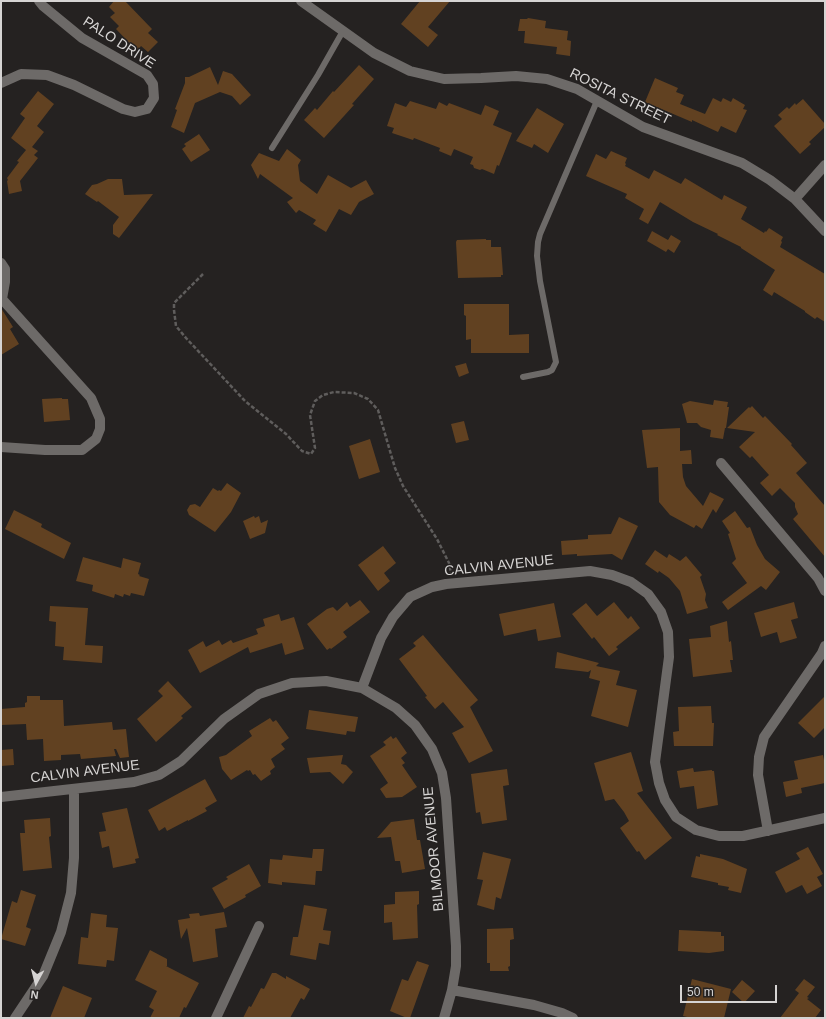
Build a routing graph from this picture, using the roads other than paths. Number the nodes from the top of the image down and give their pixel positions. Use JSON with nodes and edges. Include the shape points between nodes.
{"nodes":[{"id":1,"x":39,"y":1,"type":"edge"},
{"id":2,"x":300,"y":1,"type":"edge"},
{"id":3,"x":343,"y":31,"type":"junction"},
{"id":4,"x":1,"y":83,"type":"edge"},
{"id":5,"x":597,"y":101,"type":"junction"},
{"id":6,"x":272,"y":148,"type":"dead end"},
{"id":7,"x":825,"y":165,"type":"edge"},
{"id":8,"x":795,"y":199,"type":"junction"},
{"id":9,"x":825,"y":231,"type":"edge"},
{"id":10,"x":1,"y":263,"type":"edge"},
{"id":11,"x":2,"y":299,"type":"edge"},
{"id":12,"x":523,"y":377,"type":"dead end"},
{"id":13,"x":1,"y":447,"type":"edge"},
{"id":14,"x":721,"y":463,"type":"dead end"},
{"id":15,"x":825,"y":591,"type":"edge"},
{"id":16,"x":825,"y":646,"type":"edge"},
{"id":17,"x":362,"y":688,"type":"junction"},
{"id":18,"x":74,"y":789,"type":"junction"},
{"id":19,"x":1,"y":798,"type":"edge"},
{"id":20,"x":825,"y":818,"type":"edge"},
{"id":21,"x":768,"y":831,"type":"junction"},
{"id":22,"x":259,"y":926,"type":"dead end"},
{"id":23,"x":452,"y":990,"type":"junction"},
{"id":24,"x":15,"y":1018,"type":"edge"},
{"id":25,"x":216,"y":1018,"type":"edge"},
{"id":26,"x":444,"y":1018,"type":"edge"},
{"id":27,"x":573,"y":1018,"type":"edge"}],
"edges":[{"from":1,"to":4,"type":"street","name":"PALO DRIVE","via":[[82,38],[147,75],[153,84],[154,98],[147,109],[135,112],[47,75],[21,74]]},
{"from":2,"to":3,"type":"street","name":"ROSITA STREET"},
{"from":3,"to":5,"type":"street","name":"ROSITA STREET","via":[[374,53],[410,71],[444,79],[516,76],[547,79],[577,89]]},
{"from":3,"to":6,"type":"lane"},
{"from":5,"to":8,"type":"street","name":"ROSITA STREET","via":[[643,127],[742,162]]},
{"from":5,"to":12,"type":"lane","via":[[538,242],[540,281],[556,362],[548,372]]},
{"from":7,"to":8,"type":"street"},
{"from":8,"to":9,"type":"street","name":"ROSITA STREET"},
{"from":10,"to":11,"type":"street","via":[[5,282]]},
{"from":11,"to":13,"type":"street","via":[[90,398],[100,419],[100,429],[96,439],[82,450]]},
{"from":14,"to":15,"type":"street","via":[[818,578]]},
{"from":16,"to":21,"type":"street","via":[[764,737],[758,775]]},
{"from":17,"to":18,"type":"street","name":"CALVIN AVENUE","via":[[326,681],[292,683],[259,694],[224,719],[181,761],[159,775],[134,782]]},
{"from":17,"to":21,"type":"street","name":"CALVIN AVENUE","via":[[381,638],[393,617],[410,597],[432,587],[590,571],[612,575],[631,582],[648,594],[661,612],[668,632],[669,657],[655,762],[665,800],[676,816],[696,830],[719,836],[743,836]]},
{"from":17,"to":23,"type":"street","name":"BILMOOR AVENUE","via":[[396,708],[415,725],[432,749],[442,773],[456,946]]},
{"from":18,"to":19,"type":"street","name":"CALVIN AVENUE"},
{"from":18,"to":24,"type":"street","via":[[71,893],[61,932],[43,976]]},
{"from":20,"to":21,"type":"street","name":"CALVIN AVENUE"},
{"from":22,"to":25,"type":"street"},
{"from":23,"to":26,"type":"street","name":"BILMOOR AVENUE"},
{"from":23,"to":27,"type":"street","via":[[534,1005]]}]}
